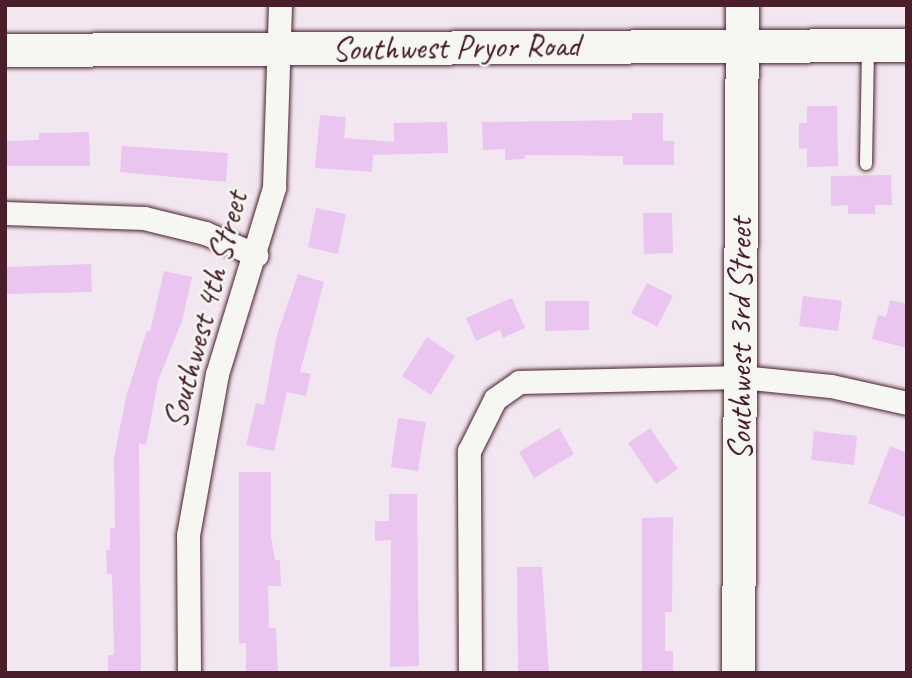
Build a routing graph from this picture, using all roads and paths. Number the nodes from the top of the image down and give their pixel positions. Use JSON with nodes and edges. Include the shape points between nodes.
{"nodes":[{"id":1,"x":280,"y":5,"type":"edge"},
{"id":2,"x":742,"y":5,"type":"edge"},
{"id":3,"x":742,"y":45,"type":"junction"},
{"id":4,"x":868,"y":45,"type":"junction"},
{"id":5,"x":907,"y":46,"type":"edge"},
{"id":6,"x":5,"y":50,"type":"edge"},
{"id":7,"x":281,"y":50,"type":"junction"},
{"id":8,"x":866,"y":164,"type":"dead end"},
{"id":9,"x":5,"y":213,"type":"edge"},
{"id":10,"x":256,"y":255,"type":"junction"},
{"id":11,"x":741,"y":377,"type":"junction"},
{"id":12,"x":907,"y":403,"type":"edge"},
{"id":13,"x":189,"y":673,"type":"edge"},
{"id":14,"x":470,"y":673,"type":"edge"},
{"id":15,"x":738,"y":673,"type":"edge"}],
"edges":[{"from":1,"to":7,"type":"street","name":"Southwest 4th Street"},
{"from":2,"to":3,"type":"main road","name":"Southwest 3rd Street"},
{"from":3,"to":4,"type":"main road","name":"Southwest Pryor Road"},
{"from":3,"to":7,"type":"main road","name":"Southwest Pryor Road"},
{"from":3,"to":11,"type":"main road","name":"Southwest 3rd Street"},
{"from":4,"to":5,"type":"main road","name":"Southwest Pryor Road"},
{"from":4,"to":8,"type":"lane"},
{"from":6,"to":7,"type":"main road","name":"Southwest Pryor Road"},
{"from":7,"to":10,"type":"street","name":"Southwest 4th Street","via":[[274,187]]},
{"from":9,"to":10,"type":"street","via":[[144,218],[205,233]]},
{"from":10,"to":13,"type":"street","name":"Southwest 4th Street","via":[[217,374],[188,535]]},
{"from":11,"to":12,"type":"street","via":[[842,388]]},
{"from":11,"to":14,"type":"street","via":[[519,382],[495,399],[470,451]]},
{"from":11,"to":15,"type":"main road","name":"Southwest 3rd Street"}]}
